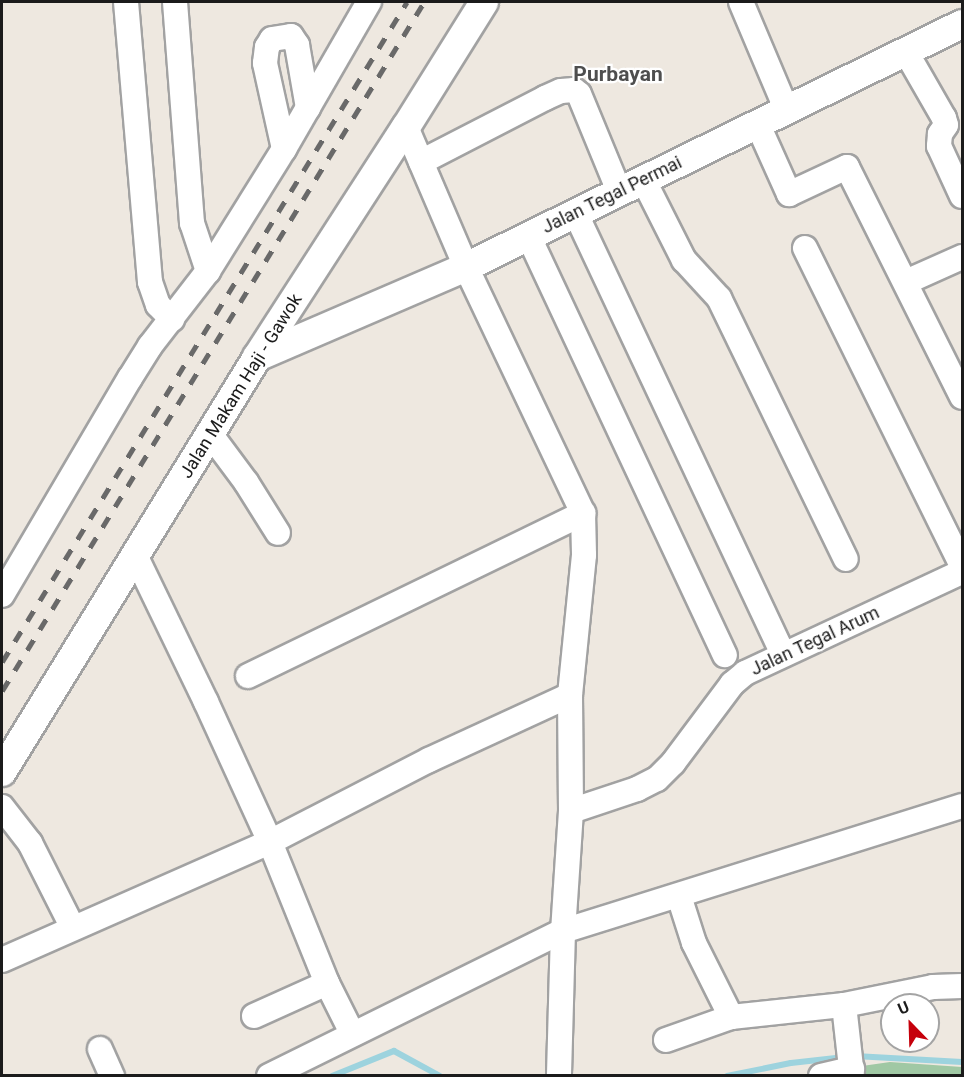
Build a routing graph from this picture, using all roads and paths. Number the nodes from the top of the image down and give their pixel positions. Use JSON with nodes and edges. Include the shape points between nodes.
{"nodes":[{"id":1,"x":126,"y":2,"type":"edge"},
{"id":2,"x":175,"y":2,"type":"edge"},
{"id":3,"x":369,"y":2,"type":"edge"},
{"id":4,"x":484,"y":2,"type":"edge"},
{"id":5,"x":741,"y":2,"type":"edge"},
{"id":6,"x":963,"y":24,"type":"edge"},
{"id":7,"x":906,"y":52,"type":"junction"},
{"id":8,"x":308,"y":108,"type":"junction"},
{"id":9,"x":787,"y":111,"type":"junction"},
{"id":10,"x":758,"y":124,"type":"junction"},
{"id":11,"x":406,"y":127,"type":"junction"},
{"id":12,"x":285,"y":149,"type":"junction"},
{"id":13,"x":421,"y":162,"type":"junction"},
{"id":14,"x":631,"y":185,"type":"junction"},
{"id":15,"x":963,"y":196,"type":"edge"},
{"id":16,"x":575,"y":212,"type":"junction"},
{"id":17,"x":528,"y":236,"type":"junction"},
{"id":18,"x":805,"y":248,"type":"dead end"},
{"id":19,"x":963,"y":257,"type":"edge"},
{"id":20,"x":466,"y":267,"type":"junction"},
{"id":21,"x":208,"y":271,"type":"junction"},
{"id":22,"x":906,"y":282,"type":"junction"},
{"id":23,"x":172,"y":319,"type":"junction"},
{"id":24,"x":257,"y":357,"type":"junction"},
{"id":25,"x":963,"y":398,"type":"edge"},
{"id":26,"x":211,"y":435,"type":"junction"},
{"id":27,"x":583,"y":513,"type":"junction"},
{"id":28,"x":278,"y":533,"type":"dead end"},
{"id":29,"x":135,"y":555,"type":"junction"},
{"id":30,"x":846,"y":559,"type":"dead end"},
{"id":31,"x":963,"y":565,"type":"edge"},
{"id":32,"x":963,"y":572,"type":"edge"},
{"id":33,"x":2,"y":596,"type":"edge"},
{"id":34,"x":783,"y":654,"type":"junction"},
{"id":35,"x":725,"y":656,"type":"dead end"},
{"id":36,"x":248,"y":676,"type":"dead end"},
{"id":37,"x":570,"y":695,"type":"junction"},
{"id":38,"x":2,"y":772,"type":"edge"},
{"id":39,"x":963,"y":806,"type":"edge"},
{"id":40,"x":2,"y":807,"type":"edge"},
{"id":41,"x":571,"y":811,"type":"junction"},
{"id":42,"x":270,"y":842,"type":"junction"},
{"id":43,"x":679,"y":896,"type":"junction"},
{"id":44,"x":73,"y":928,"type":"junction"},
{"id":45,"x":563,"y":931,"type":"junction"},
{"id":46,"x":2,"y":960,"type":"edge"},
{"id":47,"x":327,"y":983,"type":"junction"},
{"id":48,"x":963,"y":986,"type":"edge"},
{"id":49,"x":844,"y":1005,"type":"junction"},
{"id":50,"x":254,"y":1016,"type":"dead end"},
{"id":51,"x":731,"y":1017,"type":"junction"},
{"id":52,"x":352,"y":1033,"type":"junction"},
{"id":53,"x":666,"y":1040,"type":"dead end"},
{"id":54,"x":100,"y":1048,"type":"dead end"},
{"id":55,"x":851,"y":1065,"type":"edge"},
{"id":56,"x":112,"y":1076,"type":"edge"},
{"id":57,"x":269,"y":1076,"type":"edge"},
{"id":58,"x":559,"y":1076,"type":"edge"},
{"id":59,"x":820,"y":1076,"type":"edge"}],
"edges":[{"from":1,"to":23,"type":"street","via":[[148,268],[158,305]]},
{"from":2,"to":21,"type":"street","via":[[192,223]]},
{"from":3,"to":8,"type":"street"},
{"from":4,"to":11,"type":"street","name":"Jalan Makam Haji - Gawok"},
{"from":5,"to":9,"type":"street"},
{"from":6,"to":7,"type":"street","name":"Jalan Tegal Permai"},
{"from":7,"to":9,"type":"street","name":"Jalan Tegal Permai"},
{"from":7,"to":15,"type":"street","via":[[944,118],[946,125],[939,146]]},
{"from":8,"to":12,"type":"street"},
{"from":8,"to":12,"type":"street","via":[[297,45],[291,36],[272,39],[265,63]]},
{"from":9,"to":10,"type":"street","name":"Jalan Tegal Permai"},
{"from":10,"to":14,"type":"street","name":"Jalan Tegal Permai"},
{"from":10,"to":22,"type":"street","via":[[789,194],[847,167]]},
{"from":11,"to":13,"type":"street"},
{"from":11,"to":24,"type":"street","name":"Jalan Makam Haji - Gawok"},
{"from":12,"to":21,"type":"street"},
{"from":13,"to":14,"type":"street","via":[[545,98],[574,90]]},
{"from":13,"to":20,"type":"street"},
{"from":14,"to":16,"type":"street","name":"Jalan Tegal Permai"},
{"from":14,"to":30,"type":"street","via":[[684,260],[719,298]]},
{"from":16,"to":17,"type":"street","name":"Jalan Tegal Permai"},
{"from":16,"to":34,"type":"street"},
{"from":17,"to":20,"type":"street","name":"Jalan Tegal Permai"},
{"from":17,"to":35,"type":"street"},
{"from":18,"to":31,"type":"street"},
{"from":19,"to":22,"type":"street"},
{"from":20,"to":24,"type":"street","name":"Jalan Tegal Permai"},
{"from":20,"to":27,"type":"street"},
{"from":21,"to":23,"type":"street"},
{"from":22,"to":25,"type":"street"},
{"from":23,"to":33,"type":"street","via":[[130,378]]},
{"from":24,"to":26,"type":"street","name":"Jalan Makam Haji - Gawok"},
{"from":26,"to":28,"type":"street"},
{"from":26,"to":29,"type":"street","name":"Jalan Makam Haji - Gawok"},
{"from":27,"to":36,"type":"street"},
{"from":27,"to":37,"type":"street","via":[[584,555]]},
{"from":29,"to":38,"type":"street","name":"Jalan Makam Haji - Gawok"},
{"from":29,"to":42,"type":"street"},
{"from":32,"to":34,"type":"street","name":"Jalan Tegal Arum"},
{"from":34,"to":41,"type":"street","name":"Jalan Tegal Arum","via":[[738,678],[657,779]]},
{"from":37,"to":41,"type":"street"},
{"from":37,"to":42,"type":"street","via":[[429,760]]},
{"from":39,"to":43,"type":"street"},
{"from":40,"to":44,"type":"street","via":[[30,843]]},
{"from":41,"to":45,"type":"street"},
{"from":42,"to":44,"type":"street"},
{"from":42,"to":47,"type":"street"},
{"from":43,"to":45,"type":"street"},
{"from":43,"to":51,"type":"street","via":[[694,943]]},
{"from":44,"to":46,"type":"street"},
{"from":45,"to":52,"type":"street"},
{"from":45,"to":58,"type":"street"},
{"from":47,"to":50,"type":"street"},
{"from":47,"to":52,"type":"street"},
{"from":48,"to":49,"type":"street","via":[[912,990]]},
{"from":49,"to":51,"type":"street"},
{"from":49,"to":55,"type":"street"},
{"from":51,"to":53,"type":"street"},
{"from":52,"to":57,"type":"street"},
{"from":54,"to":56,"type":"street"},
{"from":55,"to":59,"type":"street"}]}
